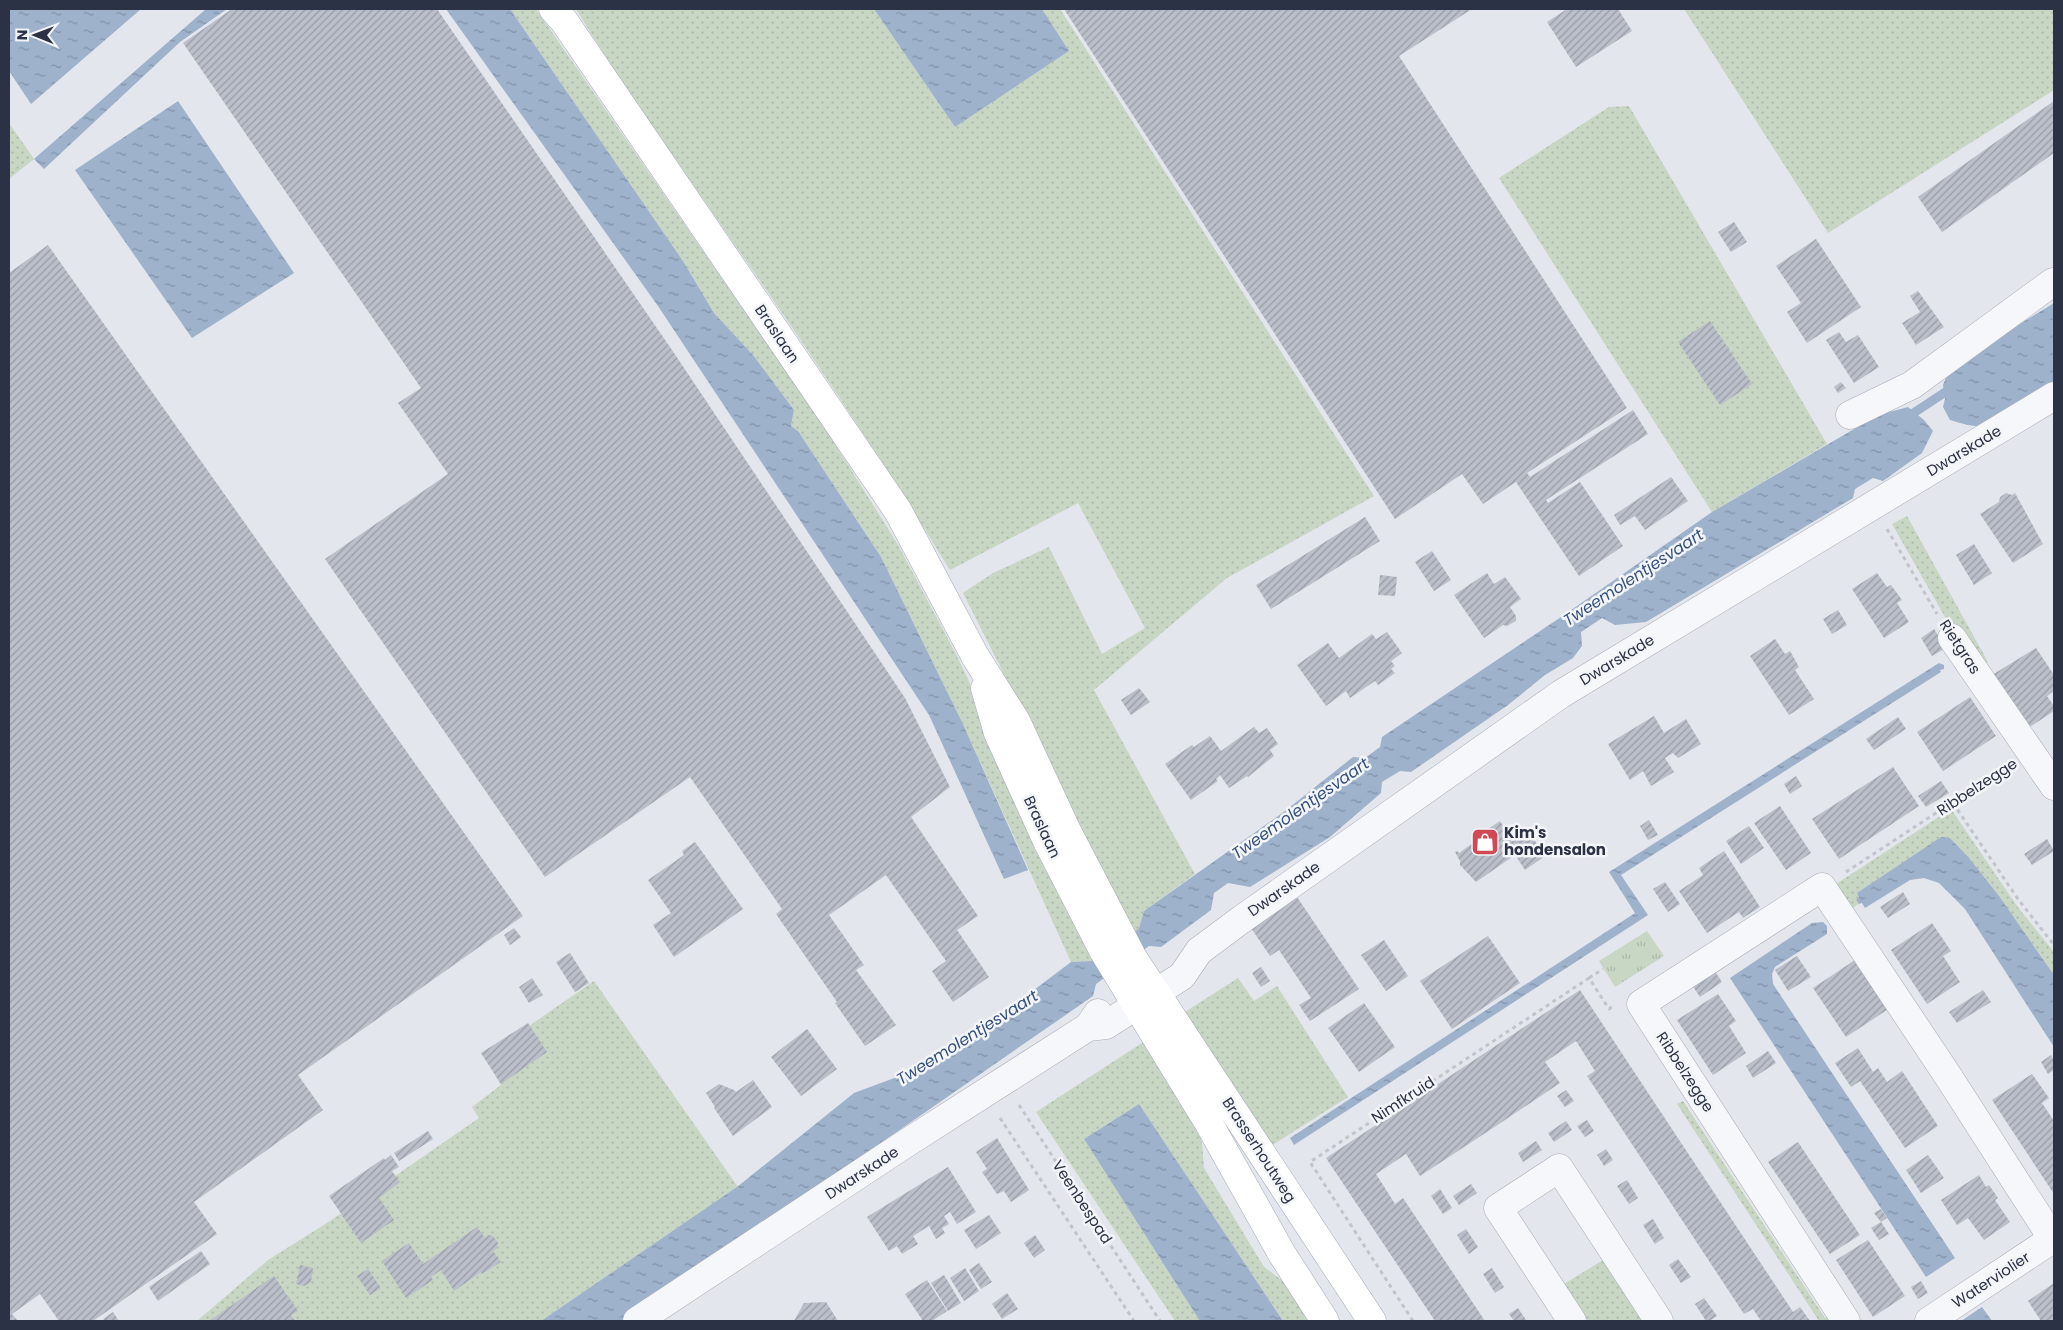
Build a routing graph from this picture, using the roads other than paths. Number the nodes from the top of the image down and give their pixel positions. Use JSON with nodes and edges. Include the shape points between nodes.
{"nodes":[{"id":1,"x":559,"y":13,"type":"edge"},
{"id":2,"x":2053,"y":282,"type":"edge"},
{"id":3,"x":2054,"y":396,"type":"edge"},
{"id":4,"x":1850,"y":415,"type":"dead end"},
{"id":5,"x":1952,"y":638,"type":"road end"},
{"id":6,"x":2046,"y":768,"type":"edge"},
{"id":7,"x":1130,"y":973,"type":"junction"},
{"id":8,"x":2054,"y":1239,"type":"edge"},
{"id":9,"x":637,"y":1321,"type":"edge"},
{"id":10,"x":1325,"y":1321,"type":"edge"},
{"id":11,"x":1372,"y":1321,"type":"edge"},
{"id":12,"x":1572,"y":1321,"type":"edge"},
{"id":13,"x":1659,"y":1321,"type":"edge"},
{"id":14,"x":1846,"y":1321,"type":"edge"},
{"id":15,"x":1929,"y":1321,"type":"edge"}],
"edges":[{"from":1,"to":7,"type":"main road","name":"Braslaan","via":[[898,511],[976,656],[998,733],[1047,841]]},
{"from":2,"to":4,"type":"street","via":[[1912,385]]},
{"from":3,"to":7,"type":"street","name":"Dwarskade","via":[[1561,694],[1242,919],[1199,952],[1182,976]]},
{"from":5,"to":6,"type":"street","name":"Rietgras"},
{"from":7,"to":9,"type":"street","name":"Dwarskade","via":[[1088,1027]]},
{"from":7,"to":10,"type":"main road","name":"Brasserhoutweg","via":[[1208,1122],[1282,1254]]},
{"from":7,"to":11,"type":"main road","name":"Brasserhoutweg"},
{"from":8,"to":14,"type":"street","name":"Ribbelzegge","via":[[1822,887],[1641,1004]]},
{"from":8,"to":15,"type":"street","name":"Waterviolier"},
{"from":12,"to":13,"type":"street","via":[[1498,1208],[1559,1168]]}]}
